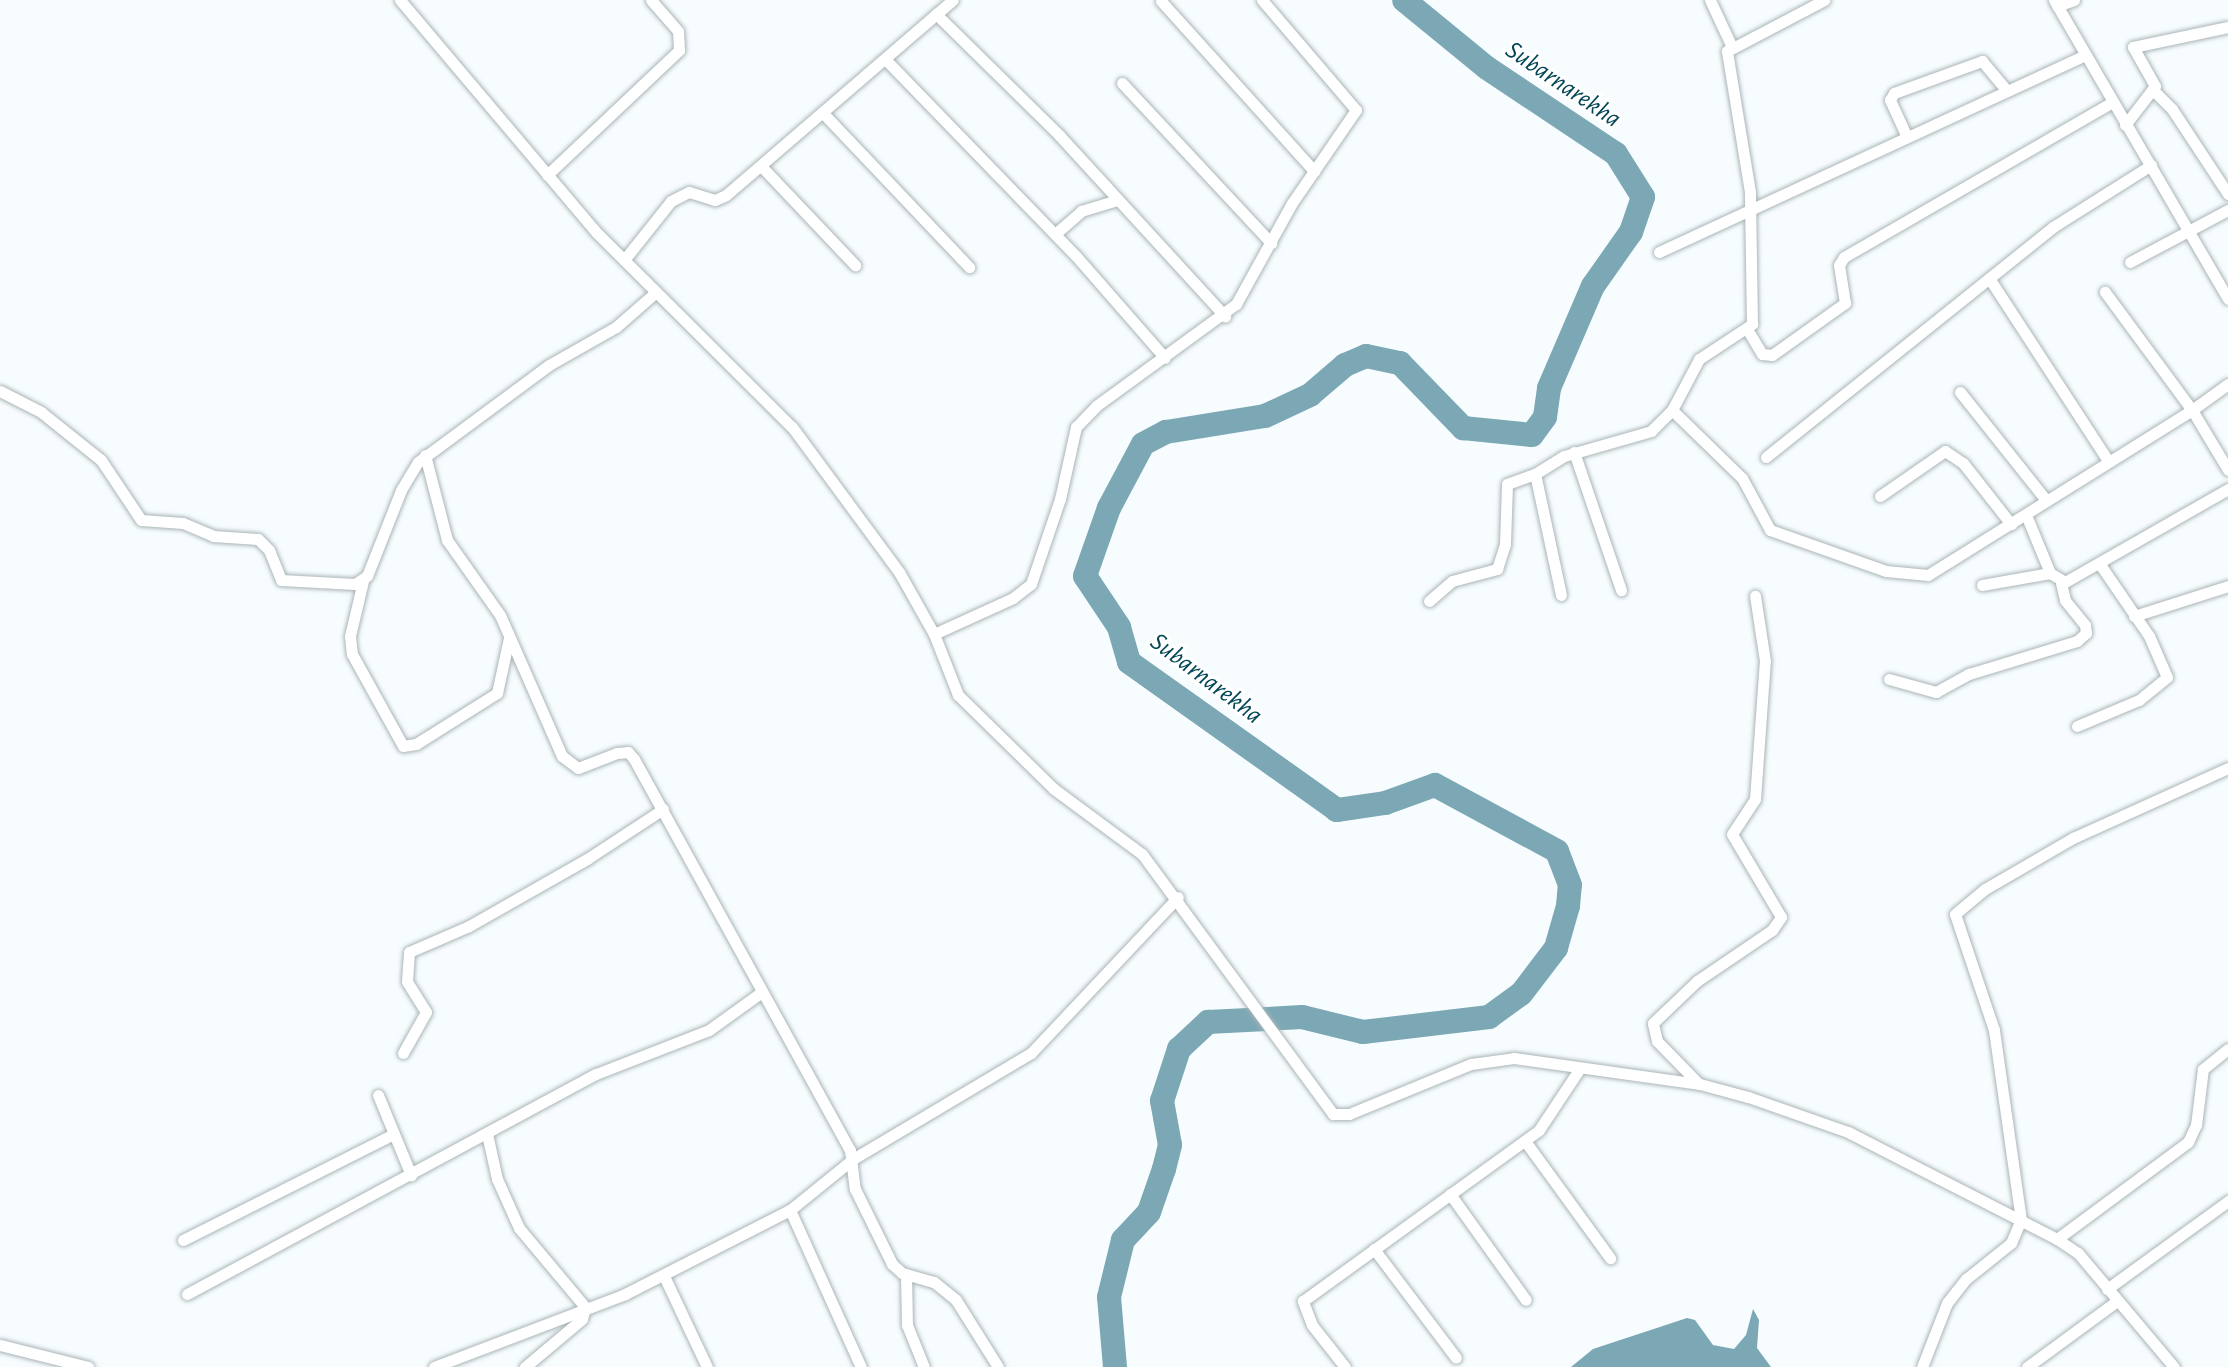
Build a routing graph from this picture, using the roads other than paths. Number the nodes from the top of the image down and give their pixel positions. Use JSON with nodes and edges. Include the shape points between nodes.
{"nodes":[{"id":1,"x":400,"y":0,"type":"edge"},
{"id":2,"x":651,"y":0,"type":"edge"},
{"id":3,"x":953,"y":0,"type":"edge"},
{"id":4,"x":1262,"y":0,"type":"edge"},
{"id":5,"x":1710,"y":0,"type":"edge"},
{"id":6,"x":1824,"y":0,"type":"edge"},
{"id":7,"x":2074,"y":0,"type":"edge"},
{"id":8,"x":1161,"y":1,"type":"edge"},
{"id":9,"x":2056,"y":3,"type":"edge"},
{"id":10,"x":936,"y":14,"type":"junction"},
{"id":11,"x":2228,"y":27,"type":"edge"},
{"id":12,"x":1731,"y":45,"type":"junction"},
{"id":13,"x":2085,"y":55,"type":"junction"},
{"id":14,"x":885,"y":59,"type":"junction"},
{"id":15,"x":1122,"y":83,"type":"dead end"},
{"id":16,"x":2006,"y":90,"type":"junction"},
{"id":17,"x":2153,"y":90,"type":"junction"},
{"id":18,"x":2111,"y":103,"type":"junction"},
{"id":19,"x":822,"y":112,"type":"junction"},
{"id":20,"x":2125,"y":125,"type":"junction"},
{"id":21,"x":1907,"y":137,"type":"junction"},
{"id":22,"x":2151,"y":165,"type":"junction"},
{"id":23,"x":761,"y":166,"type":"junction"},
{"id":24,"x":1314,"y":171,"type":"junction"},
{"id":25,"x":547,"y":175,"type":"junction"},
{"id":26,"x":2228,"y":194,"type":"edge"},
{"id":27,"x":1117,"y":200,"type":"junction"},
{"id":28,"x":2228,"y":210,"type":"edge"},
{"id":29,"x":1751,"y":214,"type":"junction"},
{"id":30,"x":2188,"y":228,"type":"junction"},
{"id":31,"x":1055,"y":234,"type":"junction"},
{"id":32,"x":1271,"y":243,"type":"junction"},
{"id":33,"x":1659,"y":252,"type":"dead end"},
{"id":34,"x":624,"y":260,"type":"junction"},
{"id":35,"x":2130,"y":262,"type":"dead end"},
{"id":36,"x":855,"y":265,"type":"dead end"},
{"id":37,"x":969,"y":267,"type":"dead end"},
{"id":38,"x":1989,"y":278,"type":"junction"},
{"id":39,"x":656,"y":292,"type":"junction"},
{"id":40,"x":2105,"y":292,"type":"dead end"},
{"id":41,"x":2228,"y":299,"type":"edge"},
{"id":42,"x":1225,"y":316,"type":"junction"},
{"id":43,"x":1747,"y":329,"type":"junction"},
{"id":44,"x":1165,"y":358,"type":"junction"},
{"id":45,"x":2228,"y":384,"type":"edge"},
{"id":46,"x":0,"y":391,"type":"edge"},
{"id":47,"x":1960,"y":392,"type":"dead end"},
{"id":48,"x":1672,"y":410,"type":"junction"},
{"id":49,"x":2192,"y":410,"type":"junction"},
{"id":50,"x":1574,"y":452,"type":"junction"},
{"id":51,"x":425,"y":455,"type":"junction"},
{"id":52,"x":1766,"y":457,"type":"dead end"},
{"id":53,"x":2107,"y":459,"type":"junction"},
{"id":54,"x":2228,"y":470,"type":"edge"},
{"id":55,"x":1535,"y":474,"type":"junction"},
{"id":56,"x":2228,"y":489,"type":"edge"},
{"id":57,"x":1880,"y":496,"type":"dead end"},
{"id":58,"x":2046,"y":500,"type":"junction"},
{"id":59,"x":2026,"y":515,"type":"junction"},
{"id":60,"x":2011,"y":524,"type":"junction"},
{"id":61,"x":2099,"y":563,"type":"junction"},
{"id":62,"x":2050,"y":573,"type":"junction"},
{"id":63,"x":363,"y":581,"type":"junction"},
{"id":64,"x":2061,"y":582,"type":"junction"},
{"id":65,"x":1982,"y":585,"type":"dead end"},
{"id":66,"x":2228,"y":586,"type":"edge"},
{"id":67,"x":1621,"y":590,"type":"dead end"},
{"id":68,"x":1561,"y":595,"type":"dead end"},
{"id":69,"x":1755,"y":596,"type":"dead end"},
{"id":70,"x":1429,"y":601,"type":"dead end"},
{"id":71,"x":2134,"y":616,"type":"junction"},
{"id":72,"x":934,"y":634,"type":"junction"},
{"id":73,"x":509,"y":635,"type":"junction"},
{"id":74,"x":1889,"y":679,"type":"dead end"},
{"id":75,"x":2077,"y":726,"type":"dead end"},
{"id":76,"x":2228,"y":768,"type":"edge"},
{"id":77,"x":663,"y":809,"type":"junction"},
{"id":78,"x":1178,"y":897,"type":"junction"},
{"id":79,"x":759,"y":994,"type":"junction"},
{"id":80,"x":2228,"y":1049,"type":"edge"},
{"id":81,"x":403,"y":1053,"type":"dead end"},
{"id":82,"x":1580,"y":1068,"type":"junction"},
{"id":83,"x":1700,"y":1084,"type":"junction"},
{"id":84,"x":378,"y":1095,"type":"dead end"},
{"id":85,"x":394,"y":1134,"type":"junction"},
{"id":86,"x":487,"y":1134,"type":"junction"},
{"id":87,"x":1525,"y":1141,"type":"junction"},
{"id":88,"x":853,"y":1159,"type":"junction"},
{"id":89,"x":411,"y":1175,"type":"junction"},
{"id":90,"x":1450,"y":1194,"type":"junction"},
{"id":91,"x":2228,"y":1201,"type":"edge"},
{"id":92,"x":790,"y":1210,"type":"junction"},
{"id":93,"x":2021,"y":1220,"type":"junction"},
{"id":94,"x":2057,"y":1239,"type":"junction"},
{"id":95,"x":183,"y":1240,"type":"dead end"},
{"id":96,"x":1374,"y":1249,"type":"junction"},
{"id":97,"x":1610,"y":1258,"type":"dead end"},
{"id":98,"x":906,"y":1274,"type":"junction"},
{"id":99,"x":664,"y":1276,"type":"junction"},
{"id":100,"x":2107,"y":1289,"type":"junction"},
{"id":101,"x":187,"y":1294,"type":"dead end"},
{"id":102,"x":1526,"y":1300,"type":"dead end"},
{"id":103,"x":2117,"y":1301,"type":"junction"},
{"id":104,"x":585,"y":1307,"type":"junction"},
{"id":105,"x":0,"y":1345,"type":"edge"},
{"id":106,"x":1456,"y":1358,"type":"dead end"},
{"id":107,"x":88,"y":1367,"type":"edge"},
{"id":108,"x":434,"y":1367,"type":"edge"},
{"id":109,"x":525,"y":1367,"type":"edge"},
{"id":110,"x":707,"y":1367,"type":"edge"},
{"id":111,"x":861,"y":1367,"type":"edge"},
{"id":112,"x":924,"y":1367,"type":"edge"},
{"id":113,"x":998,"y":1367,"type":"edge"},
{"id":114,"x":1345,"y":1367,"type":"edge"},
{"id":115,"x":1922,"y":1367,"type":"edge"},
{"id":116,"x":2027,"y":1367,"type":"edge"},
{"id":117,"x":2174,"y":1367,"type":"edge"}],
"edges":[{"from":1,"to":25,"type":"street"},
{"from":2,"to":25,"type":"street","via":[[678,31],[679,50]]},
{"from":3,"to":10,"type":"street"},
{"from":4,"to":24,"type":"street","via":[[1357,106]]},
{"from":5,"to":12,"type":"street"},
{"from":6,"to":12,"type":"street"},
{"from":7,"to":9,"type":"street"},
{"from":8,"to":24,"type":"street"},
{"from":9,"to":13,"type":"street"},
{"from":10,"to":14,"type":"street"},
{"from":10,"to":27,"type":"street"},
{"from":11,"to":17,"type":"street","via":[[2133,47],[2153,79]]},
{"from":12,"to":29,"type":"street","via":[[1727,66]]},
{"from":13,"to":16,"type":"street"},
{"from":13,"to":18,"type":"street"},
{"from":14,"to":19,"type":"street"},
{"from":14,"to":31,"type":"street"},
{"from":15,"to":32,"type":"street"},
{"from":16,"to":21,"type":"street"},
{"from":16,"to":21,"type":"street","via":[[1987,63],[1975,61],[1894,93],[1890,100]]},
{"from":17,"to":20,"type":"street"},
{"from":17,"to":26,"type":"street","via":[[2172,109]]},
{"from":18,"to":20,"type":"street"},
{"from":18,"to":43,"type":"street","via":[[1844,257],[1839,265],[1848,296],[1845,303],[1772,355],[1762,354]]},
{"from":19,"to":23,"type":"street"},
{"from":19,"to":37,"type":"street"},
{"from":20,"to":22,"type":"street"},
{"from":21,"to":29,"type":"street"},
{"from":22,"to":30,"type":"street"},
{"from":22,"to":38,"type":"street","via":[[2069,216]]},
{"from":23,"to":34,"type":"street","via":[[719,199],[689,192],[679,196]]},
{"from":23,"to":36,"type":"street"},
{"from":24,"to":32,"type":"street"},
{"from":25,"to":34,"type":"street"},
{"from":27,"to":31,"type":"street","via":[[1089,206]]},
{"from":27,"to":42,"type":"street"},
{"from":28,"to":30,"type":"street"},
{"from":29,"to":33,"type":"street"},
{"from":29,"to":43,"type":"street","via":[[1755,314]]},
{"from":30,"to":35,"type":"street"},
{"from":30,"to":41,"type":"street"},
{"from":31,"to":44,"type":"street"},
{"from":32,"to":42,"type":"street"},
{"from":34,"to":39,"type":"street"},
{"from":38,"to":52,"type":"street"},
{"from":38,"to":53,"type":"street"},
{"from":39,"to":51,"type":"street","via":[[616,327],[549,365]]},
{"from":39,"to":72,"type":"street","via":[[811,451],[899,572]]},
{"from":40,"to":49,"type":"street"},
{"from":42,"to":44,"type":"street"},
{"from":43,"to":48,"type":"street","via":[[1699,359]]},
{"from":44,"to":72,"type":"street","via":[[1096,406],[1076,427],[1060,499],[1031,584],[1013,598]]},
{"from":45,"to":49,"type":"street"},
{"from":46,"to":63,"type":"street","via":[[41,412],[101,460],[141,520],[183,523],[213,536],[258,539],[269,550],[281,580],[343,585]]},
{"from":47,"to":58,"type":"street"},
{"from":48,"to":50,"type":"street","via":[[1641,435]]},
{"from":48,"to":60,"type":"street","via":[[1742,478],[1770,530],[1847,559],[1886,571],[1928,575]]},
{"from":49,"to":53,"type":"street"},
{"from":49,"to":54,"type":"street"},
{"from":50,"to":55,"type":"street"},
{"from":50,"to":67,"type":"street"},
{"from":51,"to":63,"type":"street","via":[[401,490]]},
{"from":51,"to":73,"type":"street","via":[[447,540]]},
{"from":53,"to":58,"type":"street"},
{"from":55,"to":68,"type":"street"},
{"from":55,"to":70,"type":"street","via":[[1507,484],[1505,544],[1497,569],[1452,581]]},
{"from":56,"to":61,"type":"street"},
{"from":57,"to":60,"type":"street","via":[[1945,451],[1963,463]]},
{"from":58,"to":59,"type":"street"},
{"from":59,"to":60,"type":"street"},
{"from":59,"to":62,"type":"street"},
{"from":61,"to":64,"type":"street"},
{"from":61,"to":71,"type":"street"},
{"from":62,"to":64,"type":"street"},
{"from":62,"to":65,"type":"street"},
{"from":63,"to":73,"type":"street","via":[[350,636],[352,654],[403,746],[416,744],[497,693]]},
{"from":64,"to":74,"type":"street","via":[[2065,600],[2085,625],[2077,641],[1969,674],[1936,692]]},
{"from":66,"to":71,"type":"street"},
{"from":69,"to":83,"type":"street","via":[[1765,661],[1755,799],[1732,838],[1781,917],[1772,930],[1697,981],[1653,1023],[1657,1041]]},
{"from":71,"to":75,"type":"street","via":[[2163,663],[2166,682],[2139,700]]},
{"from":72,"to":78,"type":"street","via":[[958,695],[1054,789],[1124,837]]},
{"from":73,"to":77,"type":"street","via":[[568,763],[582,767],[628,752]]},
{"from":76,"to":93,"type":"street","via":[[2073,838],[1985,889],[1955,914],[1994,1030]]},
{"from":77,"to":79,"type":"street"},
{"from":77,"to":81,"type":"street","via":[[509,904],[409,952],[407,981],[426,1012]]},
{"from":78,"to":82,"type":"street","via":[[1333,1114],[1349,1114],[1457,1068],[1500,1059]]},
{"from":78,"to":88,"type":"street","via":[[1031,1053]]},
{"from":79,"to":86,"type":"street","via":[[709,1030],[596,1074]]},
{"from":79,"to":88,"type":"street"},
{"from":80,"to":94,"type":"street","via":[[2203,1069],[2188,1142]]},
{"from":82,"to":83,"type":"street"},
{"from":82,"to":87,"type":"street","via":[[1554,1113]]},
{"from":83,"to":93,"type":"street","via":[[1848,1132]]},
{"from":84,"to":85,"type":"street"},
{"from":85,"to":89,"type":"street"},
{"from":85,"to":95,"type":"street"},
{"from":86,"to":89,"type":"street"},
{"from":86,"to":104,"type":"street","via":[[497,1179],[519,1228]]},
{"from":87,"to":90,"type":"street"},
{"from":87,"to":97,"type":"street"},
{"from":88,"to":92,"type":"street"},
{"from":88,"to":98,"type":"street","via":[[855,1189],[892,1264]]},
{"from":89,"to":101,"type":"street"},
{"from":90,"to":96,"type":"street"},
{"from":90,"to":102,"type":"street"},
{"from":91,"to":100,"type":"street"},
{"from":92,"to":99,"type":"street"},
{"from":92,"to":111,"type":"street"},
{"from":93,"to":94,"type":"street"},
{"from":93,"to":115,"type":"street","via":[[2011,1243],[1966,1279],[1947,1303]]},
{"from":94,"to":100,"type":"street","via":[[2078,1253]]},
{"from":96,"to":106,"type":"street"},
{"from":96,"to":114,"type":"street","via":[[1303,1301],[1312,1325]]},
{"from":98,"to":112,"type":"street","via":[[907,1325]]},
{"from":98,"to":113,"type":"street","via":[[934,1282],[956,1300]]},
{"from":99,"to":104,"type":"street"},
{"from":99,"to":110,"type":"street"},
{"from":100,"to":103,"type":"street"},
{"from":103,"to":116,"type":"street"},
{"from":103,"to":117,"type":"street"},
{"from":104,"to":108,"type":"street"},
{"from":104,"to":109,"type":"street","via":[[582,1319]]},
{"from":105,"to":107,"type":"street"}]}
